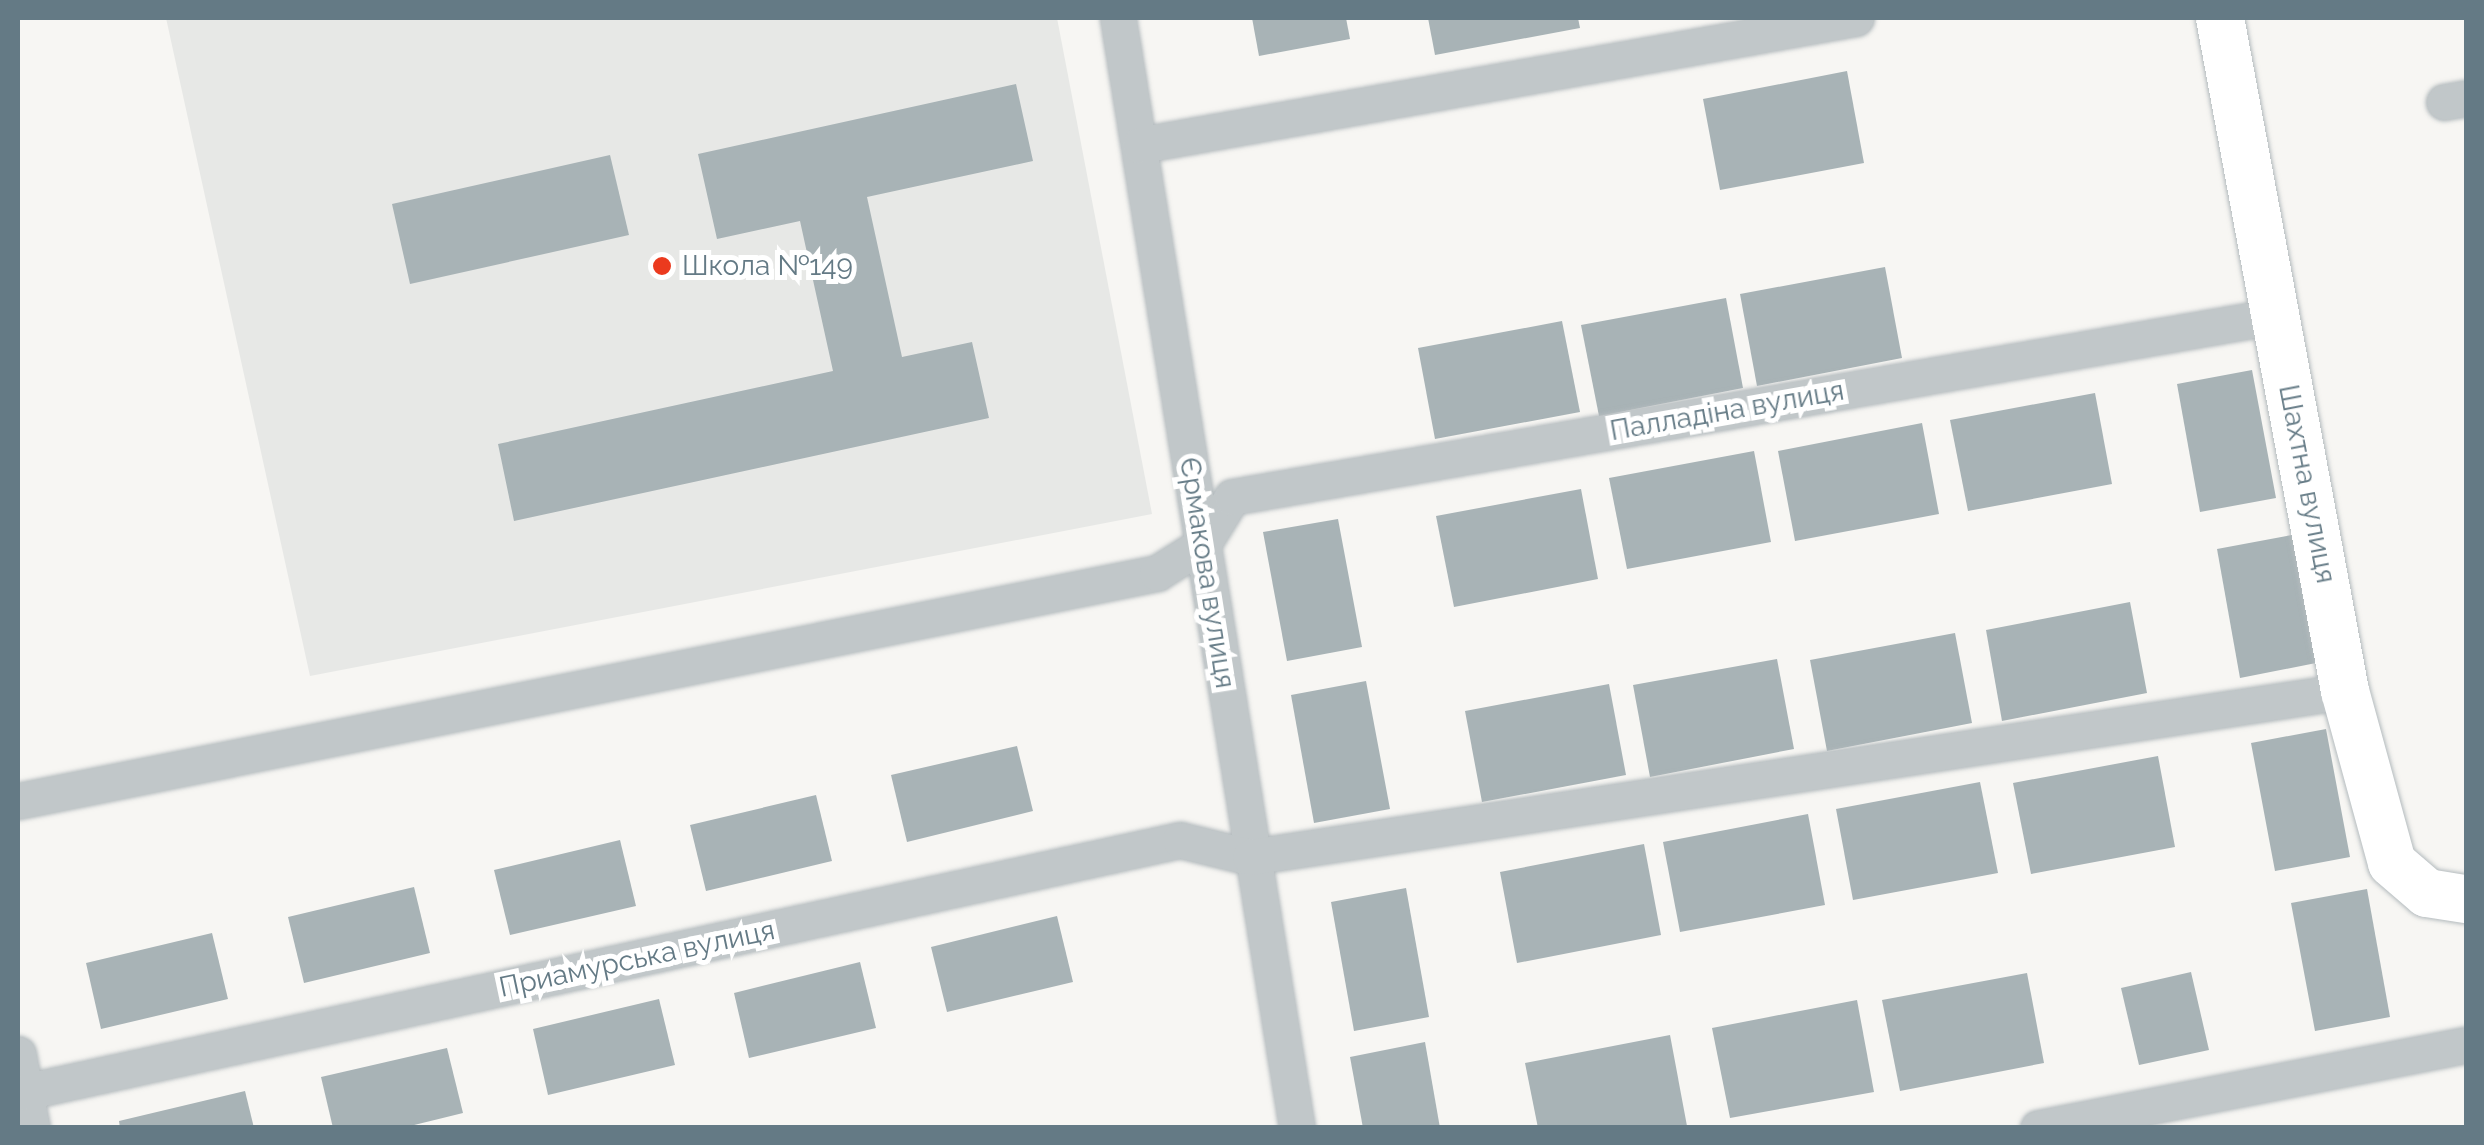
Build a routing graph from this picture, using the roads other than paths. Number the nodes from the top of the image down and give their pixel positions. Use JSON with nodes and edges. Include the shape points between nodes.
{"nodes":[{"id":1,"x":1118,"y":18,"type":"edge"},
{"id":2,"x":1856,"y":18,"type":"edge"},
{"id":3,"x":2220,"y":18,"type":"edge"},
{"id":4,"x":1140,"y":146,"type":"junction"},
{"id":5,"x":2276,"y":316,"type":"junction"},
{"id":6,"x":1203,"y":544,"type":"junction"},
{"id":7,"x":2345,"y":691,"type":"junction"},
{"id":8,"x":18,"y":802,"type":"edge"},
{"id":9,"x":1250,"y":857,"type":"junction"},
{"id":10,"x":2466,"y":899,"type":"edge"},
{"id":11,"x":2466,"y":1045,"type":"edge"},
{"id":12,"x":18,"y":1054,"type":"edge"},
{"id":13,"x":24,"y":1092,"type":"junction"},
{"id":14,"x":32,"y":1128,"type":"edge"},
{"id":15,"x":1297,"y":1128,"type":"edge"},
{"id":16,"x":2038,"y":1128,"type":"edge"}],
"edges":[{"from":1,"to":4,"type":"street","name":"Єрмакова вулиця"},
{"from":2,"to":4,"type":"street"},
{"from":3,"to":5,"type":"main road","name":"Шахтна вулиця"},
{"from":4,"to":6,"type":"street","name":"Єрмакова вулиця"},
{"from":5,"to":6,"type":"street","name":"Палладіна вулиця","via":[[1232,497]]},
{"from":5,"to":7,"type":"main road","name":"Шахтна вулиця"},
{"from":6,"to":8,"type":"street","via":[[1156,572]]},
{"from":6,"to":9,"type":"street","name":"Єрмакова вулиця"},
{"from":7,"to":9,"type":"street"},
{"from":7,"to":10,"type":"main road","name":"Шахтна вулиця","via":[[2392,862],[2427,894]]},
{"from":9,"to":13,"type":"street","name":"Приамурська вулиця","via":[[1180,840]]},
{"from":9,"to":15,"type":"street","name":"Єрмакова вулиця"},
{"from":11,"to":16,"type":"street"},
{"from":12,"to":13,"type":"street"},
{"from":13,"to":14,"type":"street"}]}
